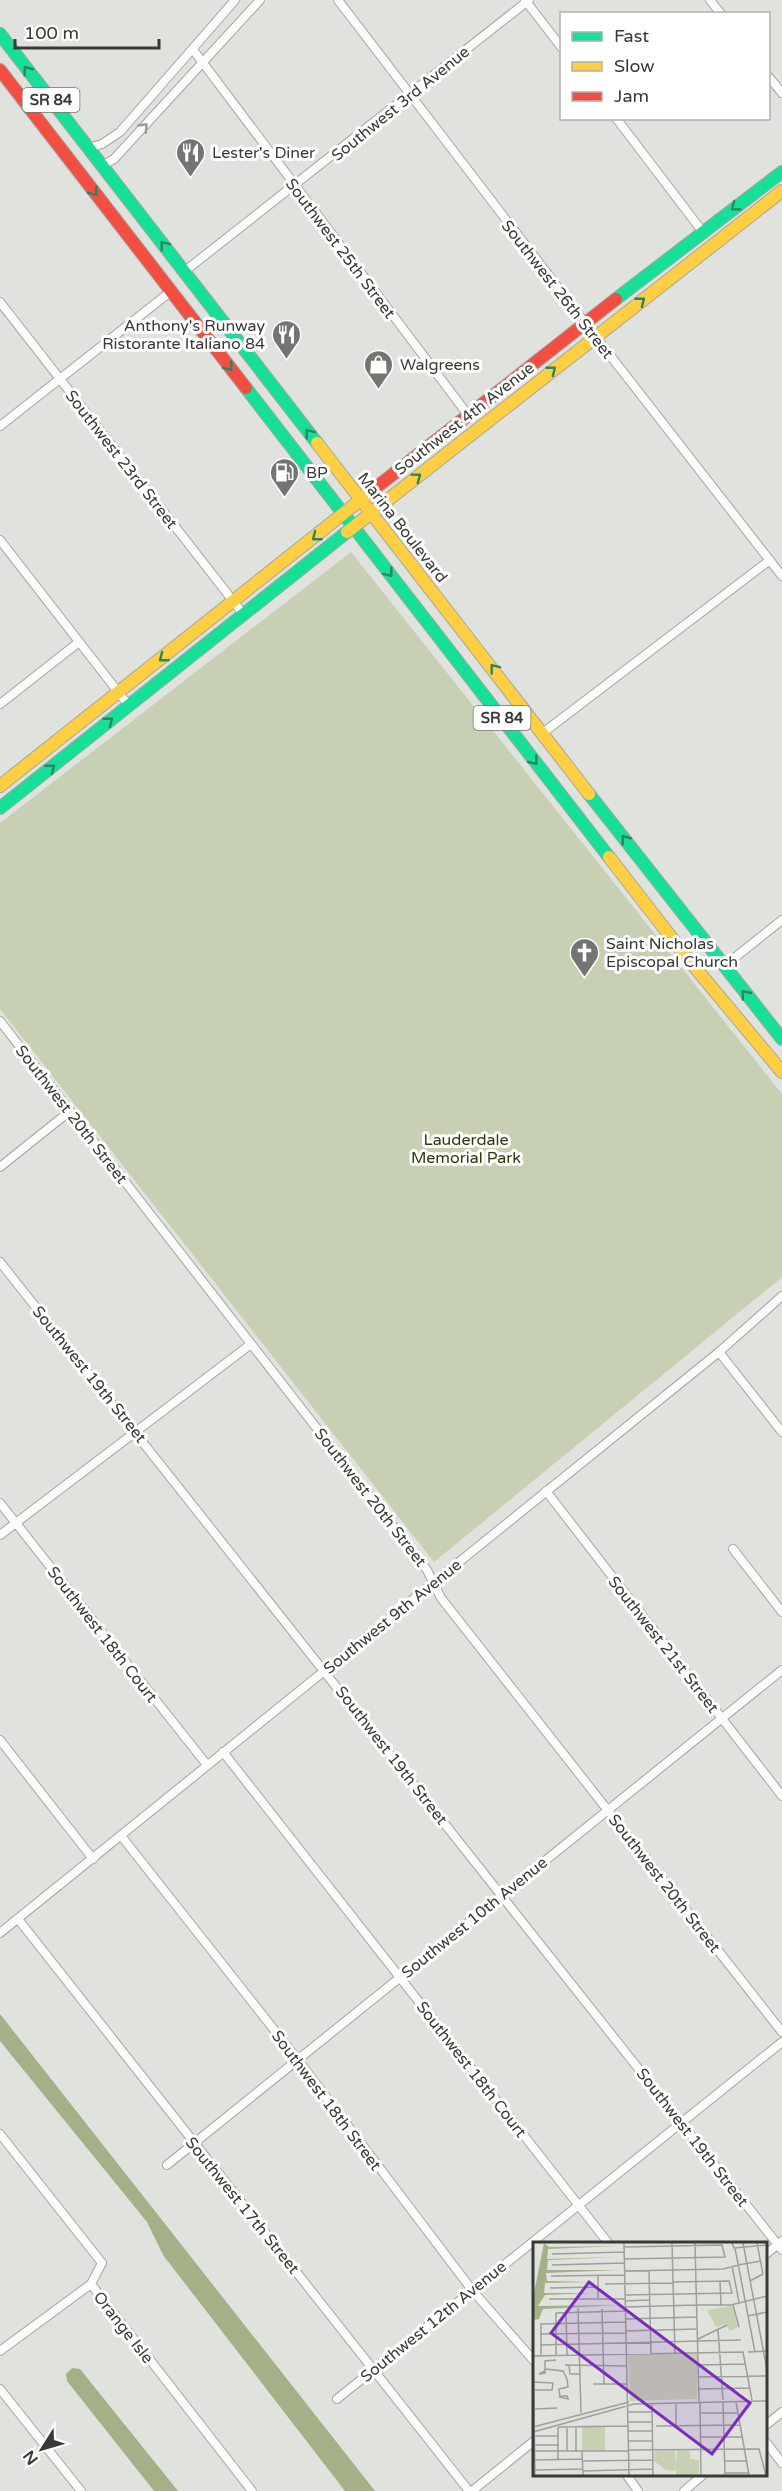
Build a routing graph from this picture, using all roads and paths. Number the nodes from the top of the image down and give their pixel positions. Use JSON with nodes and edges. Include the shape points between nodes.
{"nodes":[{"id":1,"x":235,"y":0,"type":"edge"},
{"id":2,"x":260,"y":0,"type":"edge"},
{"id":3,"x":338,"y":0,"type":"edge"},
{"id":4,"x":710,"y":0,"type":"edge"},
{"id":5,"x":527,"y":1,"type":"edge"},
{"id":6,"x":719,"y":12,"type":"edge"},
{"id":7,"x":0,"y":34,"type":"edge"},
{"id":8,"x":560,"y":47,"type":"edge"},
{"id":9,"x":194,"y":51,"type":"junction"},
{"id":10,"x":203,"y":64,"type":"junction"},
{"id":11,"x":0,"y":70,"type":"edge"},
{"id":12,"x":770,"y":78,"type":"edge"},
{"id":13,"x":782,"y":93,"type":"edge"},
{"id":14,"x":410,"y":96,"type":"junction"},
{"id":15,"x":618,"y":120,"type":"edge"},
{"id":16,"x":53,"y":140,"type":"junction"},
{"id":17,"x":88,"y":148,"type":"junction"},
{"id":18,"x":102,"y":166,"type":"junction"},
{"id":19,"x":782,"y":172,"type":"edge"},
{"id":20,"x":295,"y":186,"type":"junction"},
{"id":21,"x":782,"y":190,"type":"edge"},
{"id":22,"x":702,"y":231,"type":"junction"},
{"id":23,"x":154,"y":271,"type":"junction"},
{"id":24,"x":185,"y":271,"type":"junction"},
{"id":25,"x":200,"y":291,"type":"junction"},
{"id":26,"x":170,"y":292,"type":"junction"},
{"id":27,"x":0,"y":302,"type":"edge"},
{"id":28,"x":584,"y":323,"type":"junction"},
{"id":29,"x":595,"y":336,"type":"junction"},
{"id":30,"x":60,"y":379,"type":"junction"},
{"id":31,"x":468,"y":415,"type":"junction"},
{"id":32,"x":0,"y":426,"type":"edge"},
{"id":33,"x":361,"y":501,"type":"junction"},
{"id":34,"x":371,"y":513,"type":"junction"},
{"id":35,"x":344,"y":515,"type":"junction"},
{"id":36,"x":353,"y":527,"type":"junction"},
{"id":37,"x":0,"y":540,"type":"edge"},
{"id":38,"x":770,"y":560,"type":"junction"},
{"id":39,"x":782,"y":576,"type":"edge"},
{"id":40,"x":233,"y":602,"type":"junction"},
{"id":41,"x":244,"y":615,"type":"junction"},
{"id":42,"x":79,"y":642,"type":"junction"},
{"id":43,"x":119,"y":692,"type":"junction"},
{"id":44,"x":0,"y":704,"type":"edge"},
{"id":45,"x":129,"y":706,"type":"junction"},
{"id":46,"x":544,"y":732,"type":"junction"},
{"id":47,"x":1,"y":784,"type":"edge"},
{"id":48,"x":13,"y":798,"type":"junction"},
{"id":49,"x":0,"y":808,"type":"edge"},
{"id":50,"x":782,"y":920,"type":"edge"},
{"id":51,"x":687,"y":959,"type":"junction"},
{"id":52,"x":723,"y":967,"type":"junction"},
{"id":53,"x":0,"y":1021,"type":"edge"},
{"id":54,"x":782,"y":1039,"type":"edge"},
{"id":55,"x":782,"y":1072,"type":"edge"},
{"id":56,"x":70,"y":1111,"type":"junction"},
{"id":57,"x":0,"y":1167,"type":"edge"},
{"id":58,"x":0,"y":1262,"type":"edge"},
{"id":59,"x":782,"y":1296,"type":"edge"},
{"id":60,"x":251,"y":1344,"type":"junction"},
{"id":61,"x":719,"y":1352,"type":"junction"},
{"id":62,"x":136,"y":1432,"type":"junction"},
{"id":63,"x":782,"y":1432,"type":"edge"},
{"id":64,"x":546,"y":1491,"type":"junction"},
{"id":65,"x":0,"y":1503,"type":"edge"},
{"id":66,"x":16,"y":1523,"type":"junction"},
{"id":67,"x":0,"y":1535,"type":"edge"},
{"id":68,"x":733,"y":1548,"type":"dead end"},
{"id":69,"x":433,"y":1582,"type":"junction"},
{"id":70,"x":782,"y":1612,"type":"edge"},
{"id":71,"x":782,"y":1670,"type":"edge"},
{"id":72,"x":325,"y":1671,"type":"junction"},
{"id":73,"x":722,"y":1718,"type":"junction"},
{"id":74,"x":0,"y":1740,"type":"edge"},
{"id":75,"x":223,"y":1752,"type":"junction"},
{"id":76,"x":207,"y":1765,"type":"junction"},
{"id":77,"x":782,"y":1796,"type":"edge"},
{"id":78,"x":607,"y":1809,"type":"junction"},
{"id":79,"x":122,"y":1837,"type":"junction"},
{"id":80,"x":93,"y":1859,"type":"junction"},
{"id":81,"x":501,"y":1894,"type":"junction"},
{"id":82,"x":18,"y":1919,"type":"junction"},
{"id":83,"x":0,"y":1933,"type":"edge"},
{"id":84,"x":400,"y":1977,"type":"junction"},
{"id":85,"x":782,"y":2032,"type":"edge"},
{"id":86,"x":782,"y":2042,"type":"edge"},
{"id":87,"x":298,"y":2060,"type":"junction"},
{"id":88,"x":681,"y":2122,"type":"junction"},
{"id":89,"x":0,"y":2134,"type":"edge"},
{"id":90,"x":194,"y":2144,"type":"junction"},
{"id":91,"x":167,"y":2165,"type":"dead end"},
{"id":92,"x":579,"y":2205,"type":"junction"},
{"id":93,"x":607,"y":2242,"type":"edge"},
{"id":94,"x":780,"y":2245,"type":"edge"},
{"id":95,"x":767,"y":2253,"type":"edge"},
{"id":96,"x":91,"y":2284,"type":"junction"},
{"id":97,"x":472,"y":2290,"type":"junction"},
{"id":98,"x":0,"y":2351,"type":"edge"},
{"id":99,"x":533,"y":2360,"type":"edge"},
{"id":100,"x":374,"y":2369,"type":"junction"},
{"id":101,"x":0,"y":2389,"type":"edge"},
{"id":102,"x":338,"y":2398,"type":"dead end"},
{"id":103,"x":782,"y":2412,"type":"edge"},
{"id":104,"x":767,"y":2423,"type":"edge"},
{"id":105,"x":533,"y":2442,"type":"edge"},
{"id":106,"x":767,"y":2444,"type":"edge"},
{"id":107,"x":782,"y":2463,"type":"edge"},
{"id":108,"x":627,"y":2476,"type":"edge"},
{"id":109,"x":703,"y":2476,"type":"edge"},
{"id":110,"x":81,"y":2491,"type":"edge"},
{"id":111,"x":252,"y":2491,"type":"edge"},
{"id":112,"x":471,"y":2491,"type":"edge"},
{"id":113,"x":638,"y":2491,"type":"edge"},
{"id":114,"x":684,"y":2491,"type":"edge"}],
"edges":[{"from":1,"to":9,"type":"street"},
{"from":2,"to":10,"type":"street"},
{"from":3,"to":14,"type":"street","name":"Southwest 26th Street"},
{"from":4,"to":6,"type":"street"},
{"from":5,"to":8,"type":"street"},
{"from":5,"to":14,"type":"street","name":"Southwest 3rd Avenue"},
{"from":17,"to":7,"type":"main road","name":"Marina Boulevard","number":"SR 84","one_way":true},
{"from":9,"to":10,"type":"street","name":"Southwest 25th Street"},
{"from":9,"to":17,"type":"street","via":[[120,132]]},
{"from":18,"to":10,"type":"street","one_way":true,"via":[[114,159]]},
{"from":10,"to":20,"type":"street","name":"Southwest 25th Street"},
{"from":11,"to":16,"type":"main road","number":"SR 84"},
{"from":12,"to":13,"type":"street"},
{"from":14,"to":20,"type":"street","name":"Southwest 3rd Avenue"},
{"from":14,"to":28,"type":"street","name":"Southwest 26th Street"},
{"from":15,"to":22,"type":"street"},
{"from":16,"to":18,"type":"main road","via":[[83,162]]},
{"from":16,"to":23,"type":"main road","number":"SR 84","one_way":true},
{"from":17,"to":18,"type":"main road","name":"Marina Boulevard","number":"SR 84"},
{"from":24,"to":18,"type":"main road","name":"Marina Boulevard","number":"SR 84","one_way":true},
{"from":19,"to":22,"type":"main road","name":"Southwest 4th Avenue","one_way":true},
{"from":20,"to":24,"type":"street","name":"Southwest 3rd Avenue"},
{"from":20,"to":31,"type":"street","name":"Southwest 25th Street"},
{"from":29,"to":21,"type":"main road","name":"Southwest 4th Avenue","one_way":true},
{"from":22,"to":28,"type":"main road","name":"Southwest 4th Avenue"},
{"from":23,"to":24,"type":"main road"},
{"from":23,"to":26,"type":"main road","number":"SR 84"},
{"from":24,"to":25,"type":"main road","name":"Marina Boulevard","number":"SR 84"},
{"from":25,"to":26,"type":"main road"},
{"from":33,"to":25,"type":"main road","name":"Marina Boulevard","number":"SR 84","one_way":true},
{"from":26,"to":30,"type":"street"},
{"from":26,"to":35,"type":"main road","number":"SR 84","one_way":true},
{"from":27,"to":30,"type":"street","name":"Southwest 23rd Street"},
{"from":28,"to":29,"type":"street","name":"Southwest 26th Street"},
{"from":28,"to":31,"type":"main road","name":"Southwest 4th Avenue"},
{"from":34,"to":29,"type":"main road","name":"Southwest 4th Avenue","one_way":true},
{"from":29,"to":38,"type":"street","name":"Southwest 26th Street"},
{"from":30,"to":32,"type":"street"},
{"from":30,"to":40,"type":"street","name":"Southwest 23rd Street"},
{"from":31,"to":33,"type":"main road","name":"Southwest 4th Avenue"},
{"from":33,"to":34,"type":"main road","name":"Marina Boulevard","number":"SR 84"},
{"from":33,"to":35,"type":"main road","name":"Southwest 4th Avenue"},
{"from":34,"to":36,"type":"main road","name":"Southwest 4th Avenue"},
{"from":46,"to":34,"type":"main road","name":"Marina Boulevard","number":"SR 84","one_way":true},
{"from":35,"to":36,"type":"main road","number":"SR 84"},
{"from":35,"to":40,"type":"main road","name":"Southwest 4th Avenue","one_way":true},
{"from":36,"to":41,"type":"main road","name":"Southwest 4th Avenue"},
{"from":36,"to":51,"type":"main road","number":"SR 84","one_way":true},
{"from":37,"to":42,"type":"street"},
{"from":38,"to":39,"type":"street","name":"Southwest 26th Street"},
{"from":38,"to":46,"type":"street"},
{"from":40,"to":41,"type":"street","name":"Southwest 23rd Street"},
{"from":40,"to":43,"type":"main road","name":"Southwest 4th Avenue","one_way":true},
{"from":41,"to":45,"type":"main road","name":"Southwest 4th Avenue"},
{"from":42,"to":43,"type":"street"},
{"from":42,"to":44,"type":"street"},
{"from":43,"to":45,"type":"street"},
{"from":43,"to":47,"type":"main road","name":"Southwest 4th Avenue"},
{"from":48,"to":45,"type":"main road","name":"Southwest 4th Avenue","one_way":true},
{"from":52,"to":46,"type":"main road","name":"Marina Boulevard","number":"SR 84","one_way":true},
{"from":47,"to":48,"type":"street"},
{"from":48,"to":49,"type":"main road","name":"Southwest 4th Avenue"},
{"from":50,"to":52,"type":"street"},
{"from":51,"to":52,"type":"main road"},
{"from":51,"to":55,"type":"main road","number":"SR 84"},
{"from":54,"to":52,"type":"main road","name":"Marina Boulevard","number":"SR 84","one_way":true},
{"from":53,"to":56,"type":"street","name":"Southwest 20th Street"},
{"from":56,"to":57,"type":"street"},
{"from":56,"to":60,"type":"street","name":"Southwest 20th Street"},
{"from":58,"to":62,"type":"street","name":"Southwest 19th Street"},
{"from":59,"to":61,"type":"street","name":"Southwest 9th Avenue"},
{"from":60,"to":62,"type":"street"},
{"from":60,"to":69,"type":"street","name":"Southwest 20th Street","via":[[428,1570]]},
{"from":61,"to":63,"type":"street"},
{"from":61,"to":64,"type":"street","name":"Southwest 9th Avenue"},
{"from":62,"to":66,"type":"street"},
{"from":62,"to":72,"type":"street","name":"Southwest 19th Street"},
{"from":64,"to":69,"type":"street","name":"Southwest 9th Avenue"},
{"from":64,"to":73,"type":"street","name":"Southwest 21st Street"},
{"from":65,"to":66,"type":"street","name":"Southwest 18th Court"},
{"from":66,"to":67,"type":"street"},
{"from":66,"to":76,"type":"street","name":"Southwest 18th Court"},
{"from":68,"to":70,"type":"street"},
{"from":69,"to":72,"type":"street","name":"Southwest 9th Avenue"},
{"from":69,"to":78,"type":"street","name":"Southwest 20th Street","via":[[441,1598]]},
{"from":71,"to":73,"type":"street","name":"Southwest 10th Avenue"},
{"from":72,"to":75,"type":"street","name":"Southwest 9th Avenue"},
{"from":72,"to":81,"type":"street","name":"Southwest 19th Street"},
{"from":73,"to":77,"type":"street","name":"Southwest 21st Street"},
{"from":73,"to":78,"type":"street","name":"Southwest 10th Avenue"},
{"from":74,"to":80,"type":"street"},
{"from":75,"to":76,"type":"street","name":"Southwest 9th Avenue"},
{"from":75,"to":84,"type":"street","name":"Southwest 18th Court"},
{"from":76,"to":79,"type":"street","name":"Southwest 9th Avenue"},
{"from":78,"to":81,"type":"street","name":"Southwest 10th Avenue"},
{"from":78,"to":85,"type":"street","name":"Southwest 20th Street"},
{"from":79,"to":80,"type":"street","name":"Southwest 9th Avenue"},
{"from":79,"to":87,"type":"street","name":"Southwest 18th Street"},
{"from":80,"to":82,"type":"street","name":"Southwest 9th Avenue"},
{"from":81,"to":84,"type":"street","name":"Southwest 10th Avenue"},
{"from":81,"to":88,"type":"street","name":"Southwest 19th Street"},
{"from":82,"to":83,"type":"street","name":"Southwest 9th Avenue"},
{"from":82,"to":90,"type":"street","name":"Southwest 17th Street"},
{"from":84,"to":87,"type":"street","name":"Southwest 10th Avenue"},
{"from":84,"to":92,"type":"street","name":"Southwest 18th Court"},
{"from":86,"to":88,"type":"street","name":"Southwest 12th Avenue"},
{"from":87,"to":90,"type":"street","name":"Southwest 10th Avenue"},
{"from":87,"to":97,"type":"street","name":"Southwest 18th Street"},
{"from":88,"to":92,"type":"street","name":"Southwest 12th Avenue"},
{"from":88,"to":94,"type":"street","name":"Southwest 19th Street"},
{"from":89,"to":96,"type":"street","name":"Orange Isle","via":[[102,2263]]},
{"from":90,"to":91,"type":"street","name":"Southwest 10th Avenue"},
{"from":90,"to":100,"type":"street","name":"Southwest 17th Street"},
{"from":92,"to":93,"type":"street","name":"Southwest 18th Court"},
{"from":92,"to":97,"type":"street","name":"Southwest 12th Avenue"},
{"from":94,"to":95,"type":"street"},
{"from":96,"to":98,"type":"street"},
{"from":96,"to":111,"type":"street","name":"Orange Isle"},
{"from":97,"to":99,"type":"street","name":"Southwest 18th Street"},
{"from":97,"to":100,"type":"street","name":"Southwest 12th Avenue"},
{"from":100,"to":102,"type":"street","name":"Southwest 12th Avenue"},
{"from":100,"to":112,"type":"street","name":"Southwest 17th Street"},
{"from":101,"to":110,"type":"street"},
{"from":103,"to":104,"type":"street"},
{"from":105,"to":112,"type":"street"},
{"from":106,"to":107,"type":"street"},
{"from":108,"to":113,"type":"street"},
{"from":109,"to":114,"type":"street"}]}
